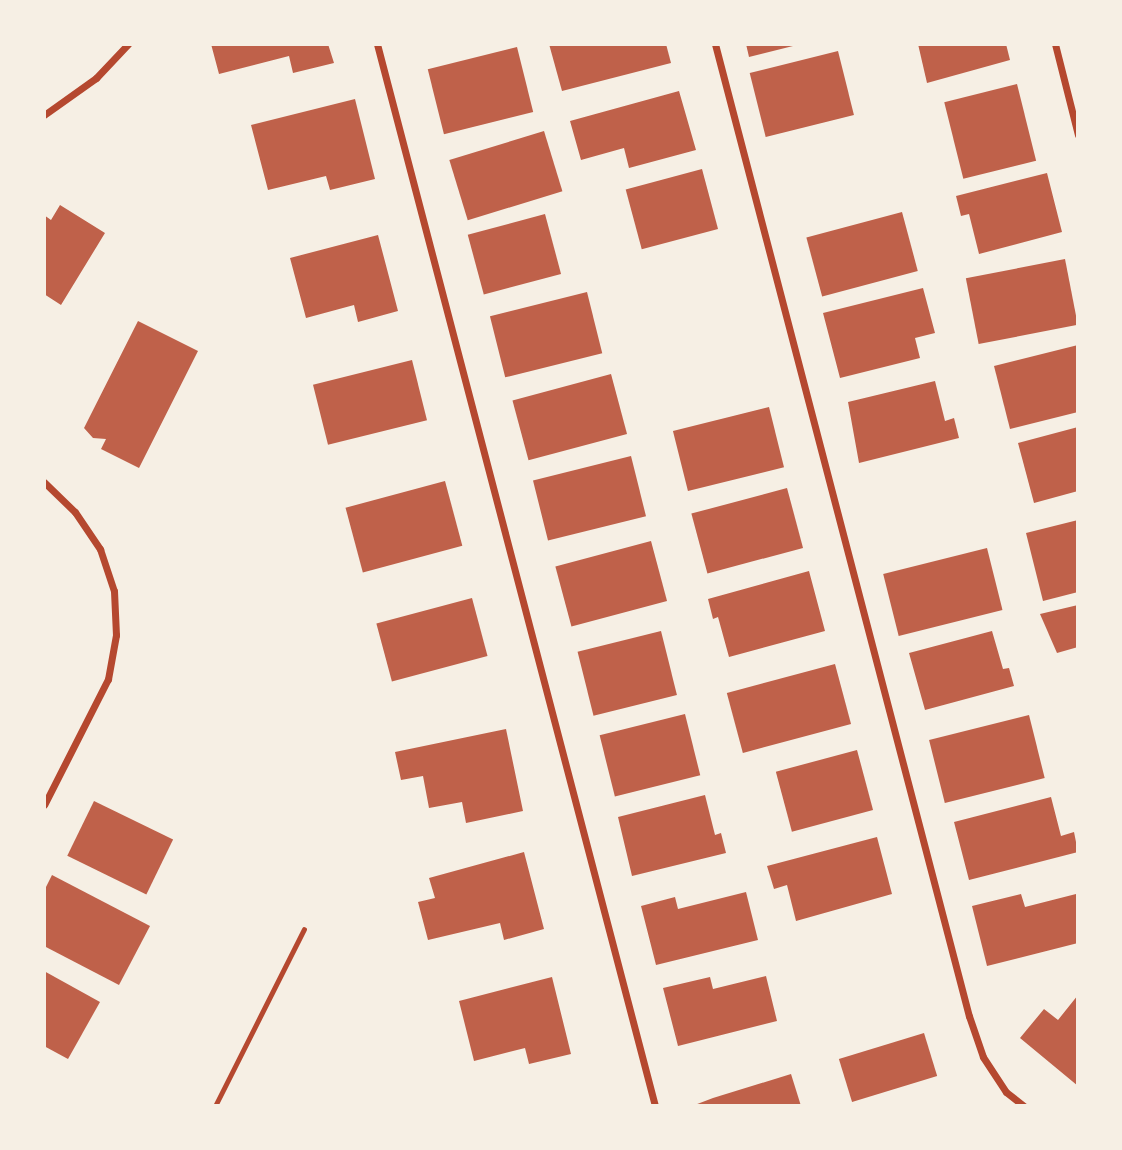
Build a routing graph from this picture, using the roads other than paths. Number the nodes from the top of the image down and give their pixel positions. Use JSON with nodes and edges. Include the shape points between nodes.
{"nodes":[{"id":1,"x":128,"y":44,"type":"edge"},
{"id":2,"x":377,"y":44,"type":"edge"},
{"id":3,"x":715,"y":44,"type":"edge"},
{"id":4,"x":1055,"y":44,"type":"edge"},
{"id":5,"x":44,"y":115,"type":"edge"},
{"id":6,"x":1078,"y":135,"type":"edge"},
{"id":7,"x":44,"y":482,"type":"edge"},
{"id":8,"x":44,"y":805,"type":"edge"},
{"id":9,"x":304,"y":929,"type":"dead end"},
{"id":10,"x":215,"y":1106,"type":"edge"},
{"id":11,"x":655,"y":1106,"type":"edge"},
{"id":12,"x":1024,"y":1106,"type":"edge"}],
"edges":[{"from":1,"to":5,"type":"street","via":[[96,78]]},
{"from":2,"to":11,"type":"street"},
{"from":3,"to":12,"type":"street","via":[[969,1016],[983,1057],[1006,1092]]},
{"from":4,"to":6,"type":"street"},
{"from":7,"to":8,"type":"street","via":[[75,512],[100,549],[114,591],[116,635],[108,679]]},
{"from":9,"to":10,"type":"lane"}]}
